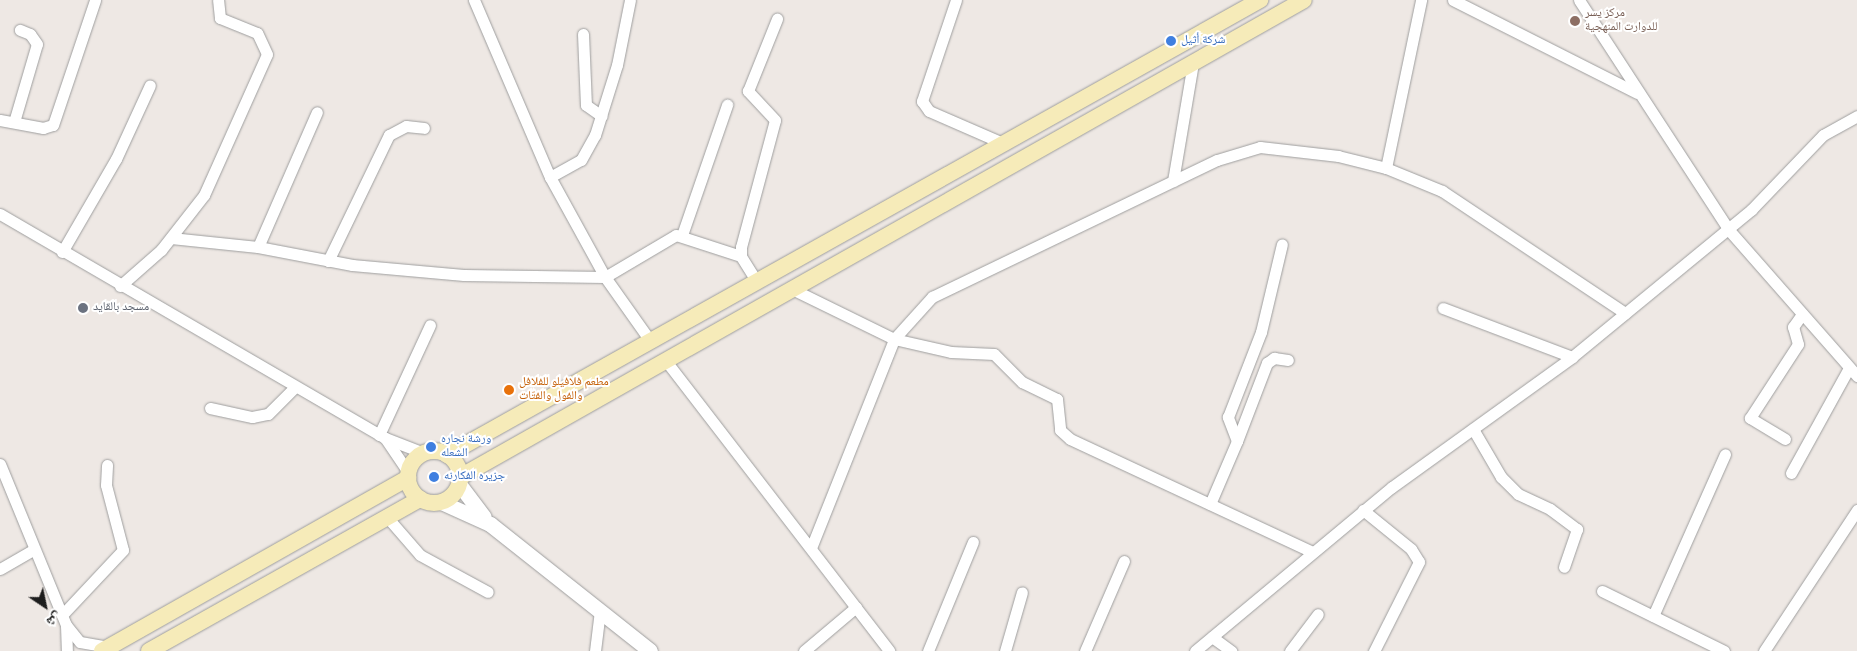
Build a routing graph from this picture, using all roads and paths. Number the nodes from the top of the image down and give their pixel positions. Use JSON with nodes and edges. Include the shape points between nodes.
{"nodes":[{"id":1,"x":95,"y":0,"type":"edge"},
{"id":2,"x":218,"y":0,"type":"edge"},
{"id":3,"x":474,"y":0,"type":"edge"},
{"id":4,"x":630,"y":0,"type":"edge"},
{"id":5,"x":956,"y":0,"type":"edge"},
{"id":6,"x":1260,"y":0,"type":"edge"},
{"id":7,"x":1304,"y":0,"type":"edge"},
{"id":8,"x":1421,"y":0,"type":"edge"},
{"id":9,"x":1453,"y":0,"type":"edge"},
{"id":10,"x":1579,"y":0,"type":"edge"},
{"id":11,"x":777,"y":19,"type":"dead end"},
{"id":12,"x":20,"y":30,"type":"dead end"},
{"id":13,"x":583,"y":34,"type":"dead end"},
{"id":14,"x":1193,"y":63,"type":"junction"},
{"id":15,"x":150,"y":86,"type":"dead end"},
{"id":16,"x":1638,"y":94,"type":"junction"},
{"id":17,"x":1085,"y":99,"type":"junction"},
{"id":18,"x":726,"y":105,"type":"dead end"},
{"id":19,"x":317,"y":112,"type":"dead end"},
{"id":20,"x":602,"y":116,"type":"junction"},
{"id":21,"x":1857,"y":116,"type":"edge"},
{"id":22,"x":1097,"y":117,"type":"junction"},
{"id":23,"x":0,"y":120,"type":"edge"},
{"id":24,"x":14,"y":122,"type":"junction"},
{"id":25,"x":424,"y":128,"type":"dead end"},
{"id":26,"x":1005,"y":144,"type":"junction"},
{"id":27,"x":1386,"y":168,"type":"junction"},
{"id":28,"x":550,"y":177,"type":"junction"},
{"id":29,"x":1173,"y":181,"type":"junction"},
{"id":30,"x":0,"y":214,"type":"edge"},
{"id":31,"x":1728,"y":229,"type":"junction"},
{"id":32,"x":682,"y":235,"type":"junction"},
{"id":33,"x":172,"y":238,"type":"junction"},
{"id":34,"x":1282,"y":244,"type":"dead end"},
{"id":35,"x":258,"y":247,"type":"junction"},
{"id":36,"x":62,"y":252,"type":"junction"},
{"id":37,"x":741,"y":256,"type":"junction"},
{"id":38,"x":328,"y":261,"type":"junction"},
{"id":39,"x":604,"y":277,"type":"junction"},
{"id":40,"x":757,"y":282,"type":"junction"},
{"id":41,"x":120,"y":286,"type":"junction"},
{"id":42,"x":792,"y":289,"type":"junction"},
{"id":43,"x":1443,"y":308,"type":"dead end"},
{"id":44,"x":1626,"y":313,"type":"junction"},
{"id":45,"x":1802,"y":314,"type":"junction"},
{"id":46,"x":430,"y":325,"type":"dead end"},
{"id":47,"x":894,"y":339,"type":"junction"},
{"id":48,"x":651,"y":342,"type":"junction"},
{"id":49,"x":1572,"y":356,"type":"junction"},
{"id":50,"x":1288,"y":360,"type":"dead end"},
{"id":51,"x":666,"y":361,"type":"junction"},
{"id":52,"x":1853,"y":372,"type":"edge"},
{"id":53,"x":295,"y":387,"type":"junction"},
{"id":54,"x":210,"y":408,"type":"dead end"},
{"id":55,"x":1473,"y":429,"type":"junction"},
{"id":56,"x":382,"y":436,"type":"junction"},
{"id":57,"x":1785,"y":439,"type":"dead end"},
{"id":58,"x":1237,"y":441,"type":"junction"},
{"id":59,"x":424,"y":453,"type":"junction"},
{"id":60,"x":1725,"y":454,"type":"dead end"},
{"id":61,"x":447,"y":455,"type":"junction"},
{"id":62,"x":0,"y":464,"type":"edge"},
{"id":63,"x":107,"y":465,"type":"dead end"},
{"id":64,"x":1791,"y":473,"type":"dead end"},
{"id":65,"x":408,"y":475,"type":"junction"},
{"id":66,"x":2,"y":477,"type":"edge"},
{"id":67,"x":459,"y":480,"type":"junction"},
{"id":68,"x":420,"y":499,"type":"junction"},
{"id":69,"x":441,"y":502,"type":"junction"},
{"id":70,"x":1210,"y":504,"type":"junction"},
{"id":71,"x":1363,"y":510,"type":"junction"},
{"id":72,"x":1857,"y":510,"type":"edge"},
{"id":73,"x":387,"y":517,"type":"junction"},
{"id":74,"x":490,"y":524,"type":"junction"},
{"id":75,"x":973,"y":542,"type":"dead end"},
{"id":76,"x":811,"y":548,"type":"junction"},
{"id":77,"x":33,"y":550,"type":"junction"},
{"id":78,"x":1312,"y":552,"type":"junction"},
{"id":79,"x":1124,"y":561,"type":"dead end"},
{"id":80,"x":1564,"y":567,"type":"dead end"},
{"id":81,"x":0,"y":569,"type":"edge"},
{"id":82,"x":488,"y":592,"type":"dead end"},
{"id":83,"x":1022,"y":592,"type":"dead end"},
{"id":84,"x":1602,"y":592,"type":"dead end"},
{"id":85,"x":856,"y":607,"type":"junction"},
{"id":86,"x":600,"y":610,"type":"junction"},
{"id":87,"x":1318,"y":614,"type":"dead end"},
{"id":88,"x":1653,"y":616,"type":"junction"},
{"id":89,"x":64,"y":620,"type":"junction"},
{"id":90,"x":1212,"y":637,"type":"junction"},
{"id":91,"x":105,"y":649,"type":"edge"},
{"id":92,"x":1088,"y":649,"type":"edge"},
{"id":93,"x":66,"y":651,"type":"edge"},
{"id":94,"x":149,"y":651,"type":"edge"},
{"id":95,"x":595,"y":651,"type":"edge"},
{"id":96,"x":650,"y":651,"type":"edge"},
{"id":97,"x":804,"y":651,"type":"edge"},
{"id":98,"x":889,"y":651,"type":"edge"},
{"id":99,"x":928,"y":651,"type":"edge"},
{"id":100,"x":1006,"y":651,"type":"edge"},
{"id":101,"x":1195,"y":651,"type":"edge"},
{"id":102,"x":1231,"y":651,"type":"edge"},
{"id":103,"x":1290,"y":651,"type":"edge"},
{"id":104,"x":1374,"y":651,"type":"edge"},
{"id":105,"x":1724,"y":651,"type":"edge"},
{"id":106,"x":1764,"y":651,"type":"edge"}],
"edges":[{"from":1,"to":24,"type":"street","via":[[58,120],[49,128]]},
{"from":2,"to":33,"type":"street","via":[[220,18],[257,33],[267,54],[204,195]]},
{"from":3,"to":28,"type":"street"},
{"from":4,"to":20,"type":"street"},
{"from":5,"to":26,"type":"street","via":[[922,101],[929,111]]},
{"from":6,"to":17,"type":"main road"},
{"from":7,"to":14,"type":"main road"},
{"from":8,"to":27,"type":"street"},
{"from":9,"to":16,"type":"street"},
{"from":10,"to":16,"type":"street"},
{"from":11,"to":37,"type":"street","via":[[748,91],[775,120]]},
{"from":12,"to":24,"type":"street","via":[[30,34],[37,44]]},
{"from":13,"to":20,"type":"street","via":[[586,105]]},
{"from":14,"to":22,"type":"main road"},
{"from":14,"to":29,"type":"street"},
{"from":15,"to":36,"type":"street","via":[[116,159]]},
{"from":16,"to":31,"type":"street"},
{"from":17,"to":22,"type":"main road"},
{"from":17,"to":26,"type":"main road"},
{"from":18,"to":32,"type":"street"},
{"from":19,"to":35,"type":"street"},
{"from":20,"to":28,"type":"street","via":[[581,160]]},
{"from":21,"to":31,"type":"street","via":[[1823,135]]},
{"from":22,"to":42,"type":"main road"},
{"from":23,"to":24,"type":"street"},
{"from":25,"to":38,"type":"street","via":[[406,126],[390,135]]},
{"from":26,"to":40,"type":"main road"},
{"from":27,"to":29,"type":"street","via":[[1303,149],[1260,146],[1217,160]]},
{"from":27,"to":44,"type":"street","via":[[1442,191]]},
{"from":28,"to":39,"type":"street"},
{"from":29,"to":47,"type":"street","via":[[932,297]]},
{"from":30,"to":36,"type":"street"},
{"from":31,"to":44,"type":"street"},
{"from":31,"to":45,"type":"street"},
{"from":32,"to":37,"type":"street"},
{"from":32,"to":39,"type":"street"},
{"from":33,"to":35,"type":"street"},
{"from":33,"to":41,"type":"street"},
{"from":34,"to":58,"type":"street","via":[[1261,332],[1228,416]]},
{"from":35,"to":38,"type":"street"},
{"from":36,"to":41,"type":"street"},
{"from":37,"to":40,"type":"street"},
{"from":38,"to":39,"type":"street","via":[[464,276]]},
{"from":39,"to":48,"type":"street"},
{"from":40,"to":48,"type":"main road"},
{"from":41,"to":53,"type":"street"},
{"from":42,"to":47,"type":"street"},
{"from":42,"to":51,"type":"main road"},
{"from":43,"to":49,"type":"street"},
{"from":44,"to":49,"type":"street"},
{"from":45,"to":52,"type":"street"},
{"from":45,"to":57,"type":"street","via":[[1793,327],[1798,344],[1750,418]]},
{"from":46,"to":56,"type":"street"},
{"from":47,"to":70,"type":"street","via":[[951,352],[994,354],[1022,382],[1057,399],[1060,430],[1070,439]]},
{"from":47,"to":76,"type":"street"},
{"from":48,"to":61,"type":"main road"},
{"from":49,"to":55,"type":"street"},
{"from":50,"to":58,"type":"street","via":[[1274,358],[1267,363]]},
{"from":51,"to":67,"type":"main road"},
{"from":51,"to":76,"type":"street"},
{"from":52,"to":64,"type":"street"},
{"from":53,"to":54,"type":"street","via":[[268,414],[252,417]]},
{"from":53,"to":56,"type":"street"},
{"from":55,"to":71,"type":"street"},
{"from":55,"to":80,"type":"street","via":[[1501,477],[1518,494],[1550,509],[1577,529]]},
{"from":56,"to":59,"type":"street"},
{"from":56,"to":65,"type":"street"},
{"from":58,"to":70,"type":"street"},
{"from":59,"to":61,"type":"main road"},
{"from":59,"to":65,"type":"main road"},
{"from":60,"to":88,"type":"street"},
{"from":61,"to":67,"type":"main road"},
{"from":62,"to":66,"type":"street"},
{"from":63,"to":89,"type":"street","via":[[106,485],[123,550]]},
{"from":65,"to":68,"type":"main road"},
{"from":65,"to":91,"type":"main road"},
{"from":66,"to":77,"type":"street"},
{"from":67,"to":69,"type":"main road"},
{"from":67,"to":74,"type":"street"},
{"from":68,"to":69,"type":"main road"},
{"from":68,"to":73,"type":"main road"},
{"from":69,"to":74,"type":"street"},
{"from":70,"to":78,"type":"street"},
{"from":71,"to":78,"type":"street"},
{"from":71,"to":104,"type":"street","via":[[1410,549],[1419,562]]},
{"from":72,"to":106,"type":"street"},
{"from":73,"to":82,"type":"street","via":[[420,555]]},
{"from":73,"to":94,"type":"main road"},
{"from":74,"to":86,"type":"street"},
{"from":75,"to":99,"type":"street"},
{"from":76,"to":85,"type":"street"},
{"from":77,"to":81,"type":"street"},
{"from":77,"to":89,"type":"street"},
{"from":78,"to":90,"type":"street"},
{"from":79,"to":92,"type":"street"},
{"from":83,"to":100,"type":"street"},
{"from":84,"to":88,"type":"street"},
{"from":85,"to":97,"type":"street"},
{"from":85,"to":98,"type":"street"},
{"from":86,"to":95,"type":"street"},
{"from":86,"to":96,"type":"street"},
{"from":87,"to":103,"type":"street"},
{"from":88,"to":105,"type":"street"},
{"from":89,"to":91,"type":"street","via":[[80,642]]},
{"from":89,"to":93,"type":"street"},
{"from":90,"to":101,"type":"street"},
{"from":90,"to":102,"type":"street"}]}
